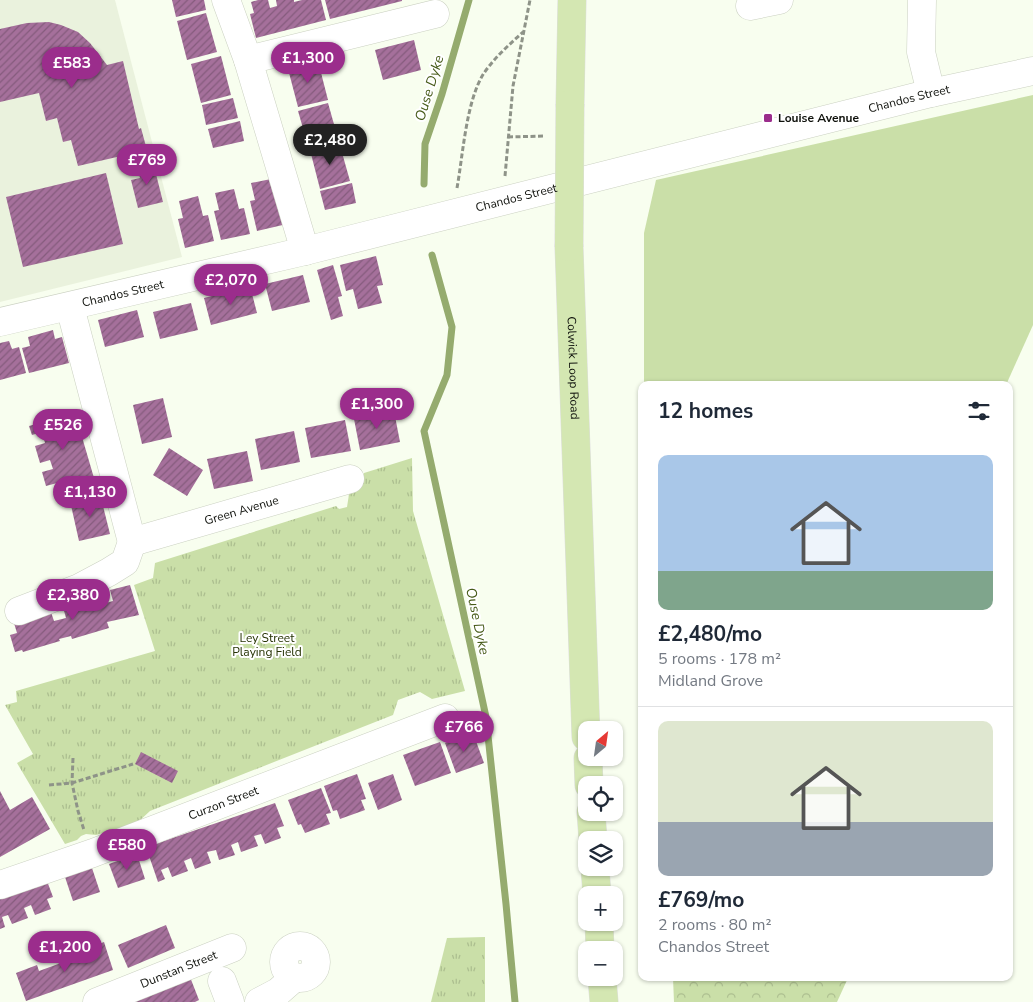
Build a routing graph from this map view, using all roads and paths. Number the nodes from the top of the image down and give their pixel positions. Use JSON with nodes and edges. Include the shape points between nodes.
{"nodes":[{"id":1,"x":226,"y":0,"type":"edge"},
{"id":2,"x":530,"y":0,"type":"edge"},
{"id":3,"x":572,"y":0,"type":"edge"},
{"id":4,"x":780,"y":0,"type":"edge"},
{"id":5,"x":922,"y":0,"type":"edge"},
{"id":6,"x":750,"y":6,"type":"dead end"},
{"id":7,"x":435,"y":14,"type":"dead end"},
{"id":8,"x":524,"y":31,"type":"junction"},
{"id":9,"x":248,"y":60,"type":"junction"},
{"id":10,"x":1033,"y":71,"type":"edge"},
{"id":11,"x":931,"y":93,"type":"junction"},
{"id":12,"x":544,"y":136,"type":"dead end"},
{"id":13,"x":508,"y":137,"type":"junction"},
{"id":14,"x":502,"y":201,"type":"junction"},
{"id":15,"x":453,"y":214,"type":"junction"},
{"id":16,"x":305,"y":251,"type":"junction"},
{"id":17,"x":70,"y":307,"type":"junction"},
{"id":18,"x":0,"y":322,"type":"edge"},
{"id":19,"x":350,"y":479,"type":"dead end"},
{"id":20,"x":132,"y":542,"type":"junction"},
{"id":21,"x":19,"y":611,"type":"dead end"},
{"id":22,"x":445,"y":718,"type":"dead end"},
{"id":23,"x":585,"y":721,"type":"edge"},
{"id":24,"x":73,"y":758,"type":"dead end"},
{"id":25,"x":133,"y":764,"type":"dead end"},
{"id":26,"x":72,"y":783,"type":"junction"},
{"id":27,"x":49,"y":785,"type":"dead end"},
{"id":28,"x":93,"y":853,"type":"junction"},
{"id":29,"x":0,"y":885,"type":"edge"},
{"id":30,"x":232,"y":948,"type":"dead end"},
{"id":31,"x":294,"y":978,"type":"dead end"},
{"id":32,"x":603,"y":986,"type":"edge"},
{"id":33,"x":97,"y":1002,"type":"edge"},
{"id":34,"x":259,"y":1002,"type":"edge"},
{"id":35,"x":604,"y":1002,"type":"edge"}],
"edges":[{"from":1,"to":9,"type":"street"},
{"from":2,"to":8,"type":"path"},
{"from":3,"to":23,"type":"main road","name":"Colwick Loop Road","bridge":true,"via":[[569,248]]},
{"from":4,"to":6,"type":"street"},
{"from":5,"to":11,"type":"street","via":[[921,52]]},
{"from":7,"to":9,"type":"street"},
{"from":8,"to":13,"type":"path","via":[[513,86]]},
{"from":8,"to":15,"type":"path","via":[[497,56],[483,75],[470,106]]},
{"from":9,"to":16,"type":"street"},
{"from":10,"to":11,"type":"street","name":"Chandos Street"},
{"from":11,"to":14,"type":"street","name":"Chandos Street"},
{"from":12,"to":13,"type":"path"},
{"from":13,"to":14,"type":"path"},
{"from":14,"to":15,"type":"street","name":"Chandos Street"},
{"from":15,"to":16,"type":"street","name":"Chandos Street"},
{"from":16,"to":17,"type":"street","name":"Chandos Street"},
{"from":17,"to":18,"type":"street","name":"Chandos Street"},
{"from":17,"to":20,"type":"street"},
{"from":19,"to":20,"type":"street","name":"Green Avenue"},
{"from":20,"to":21,"type":"street","via":[[125,562],[109,572],[79,588]]},
{"from":22,"to":28,"type":"street","name":"Curzon Street"},
{"from":24,"to":26,"type":"path"},
{"from":25,"to":26,"type":"path"},
{"from":26,"to":27,"type":"path"},
{"from":26,"to":28,"type":"path"},
{"from":28,"to":29,"type":"street","name":"Curzon Street"},
{"from":30,"to":33,"type":"street","name":"Dunstan Street"},
{"from":31,"to":34,"type":"street"},
{"from":32,"to":35,"type":"main road"}]}
